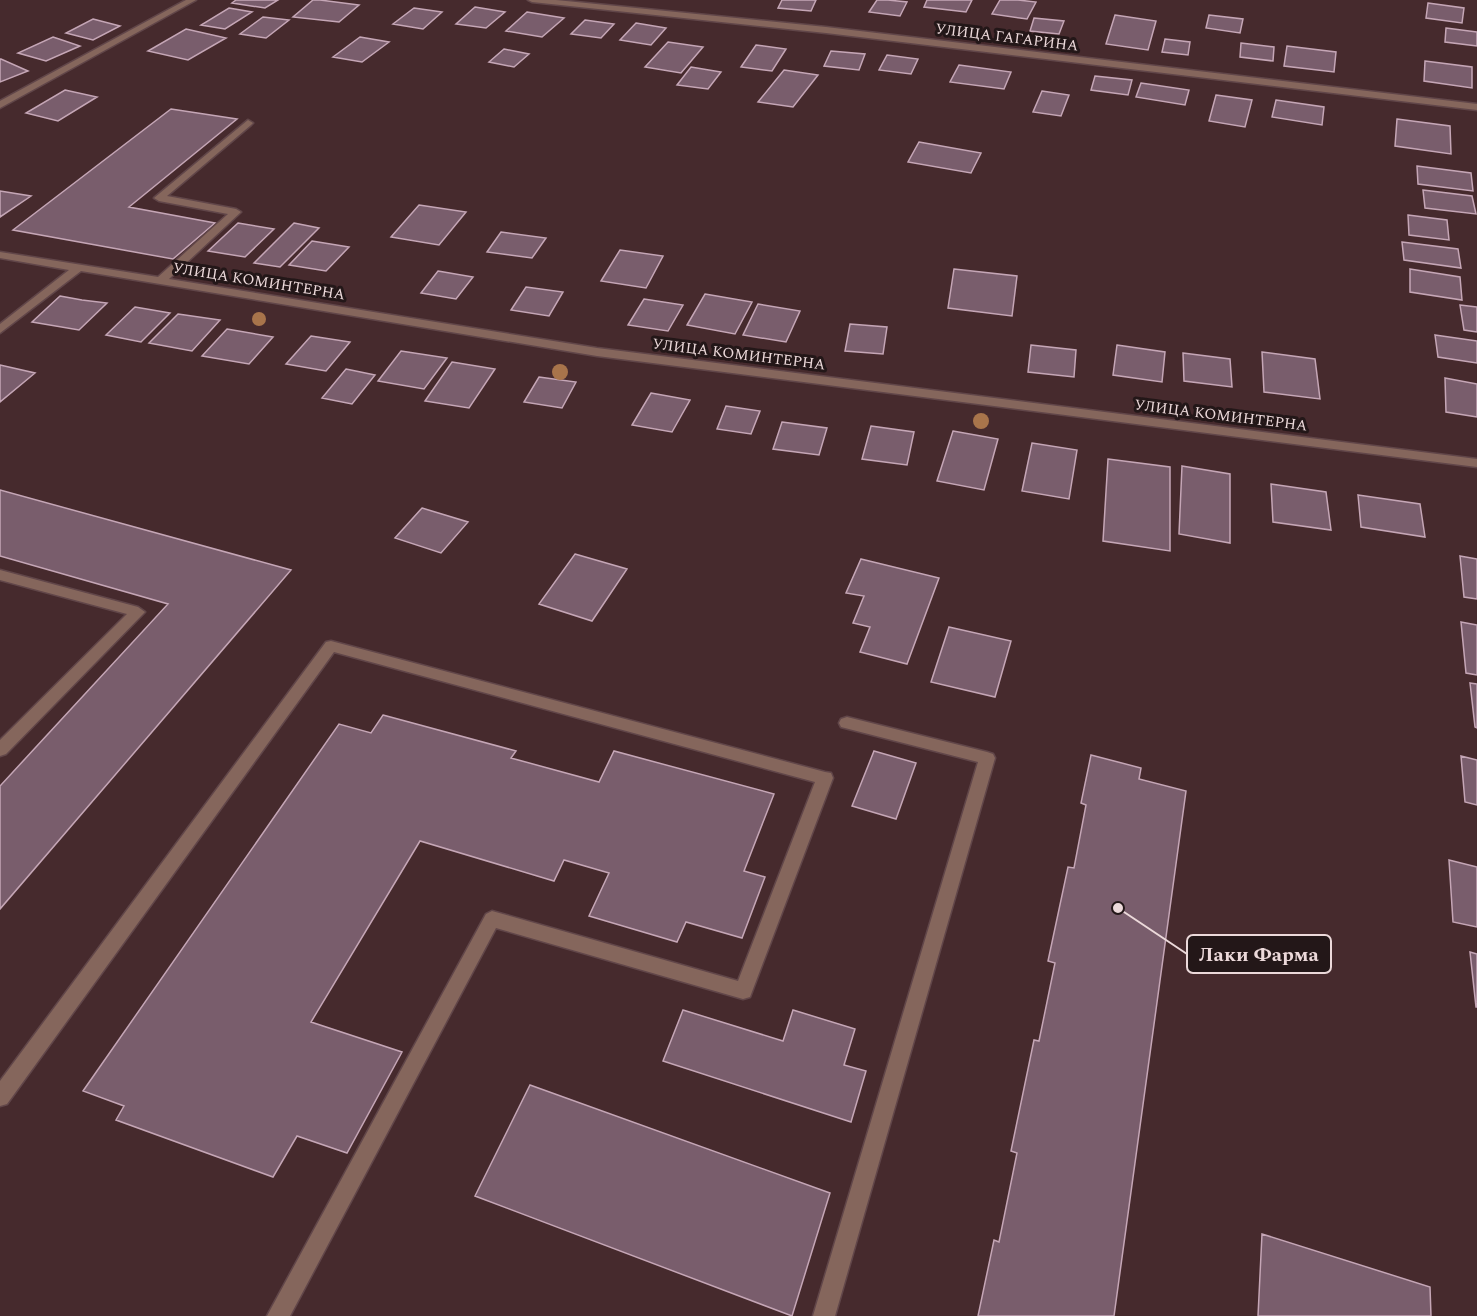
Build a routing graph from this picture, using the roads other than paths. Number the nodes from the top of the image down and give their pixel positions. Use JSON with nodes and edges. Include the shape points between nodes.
{"nodes":[{"id":1,"x":192,"y":0,"type":"edge"},
{"id":2,"x":532,"y":0,"type":"edge"},
{"id":3,"x":0,"y":105,"type":"edge"},
{"id":4,"x":1477,"y":107,"type":"edge"},
{"id":5,"x":248,"y":123,"type":"dead end"},
{"id":6,"x":0,"y":255,"type":"edge"},
{"id":7,"x":78,"y":267,"type":"junction"},
{"id":8,"x":161,"y":281,"type":"junction"},
{"id":9,"x":0,"y":330,"type":"edge"},
{"id":10,"x":1477,"y":463,"type":"edge"},
{"id":11,"x":0,"y":575,"type":"edge"},
{"id":12,"x":847,"y":723,"type":"dead end"},
{"id":13,"x":0,"y":750,"type":"edge"},
{"id":14,"x":0,"y":1097,"type":"edge"},
{"id":15,"x":278,"y":1316,"type":"edge"},
{"id":16,"x":824,"y":1316,"type":"edge"}],
"edges":[{"from":1,"to":3,"type":"street"},
{"from":2,"to":4,"type":"street","name":"УЛИЦА ГАГАРИНА","via":[[826,30]]},
{"from":5,"to":8,"type":"street","via":[[159,198],[236,212]]},
{"from":6,"to":7,"type":"street","name":"УЛИЦА КОМИНТЕРНА"},
{"from":7,"to":8,"type":"street","name":"УЛИЦА КОМИНТЕРНА"},
{"from":7,"to":9,"type":"street"},
{"from":8,"to":10,"type":"street","name":"УЛИЦА КОМИНТЕРНА","via":[[597,352]]},
{"from":11,"to":13,"type":"street","via":[[138,612]]},
{"from":12,"to":16,"type":"street","via":[[987,758]]},
{"from":14,"to":15,"type":"street","via":[[331,646],[825,778],[743,991],[492,919]]}]}
